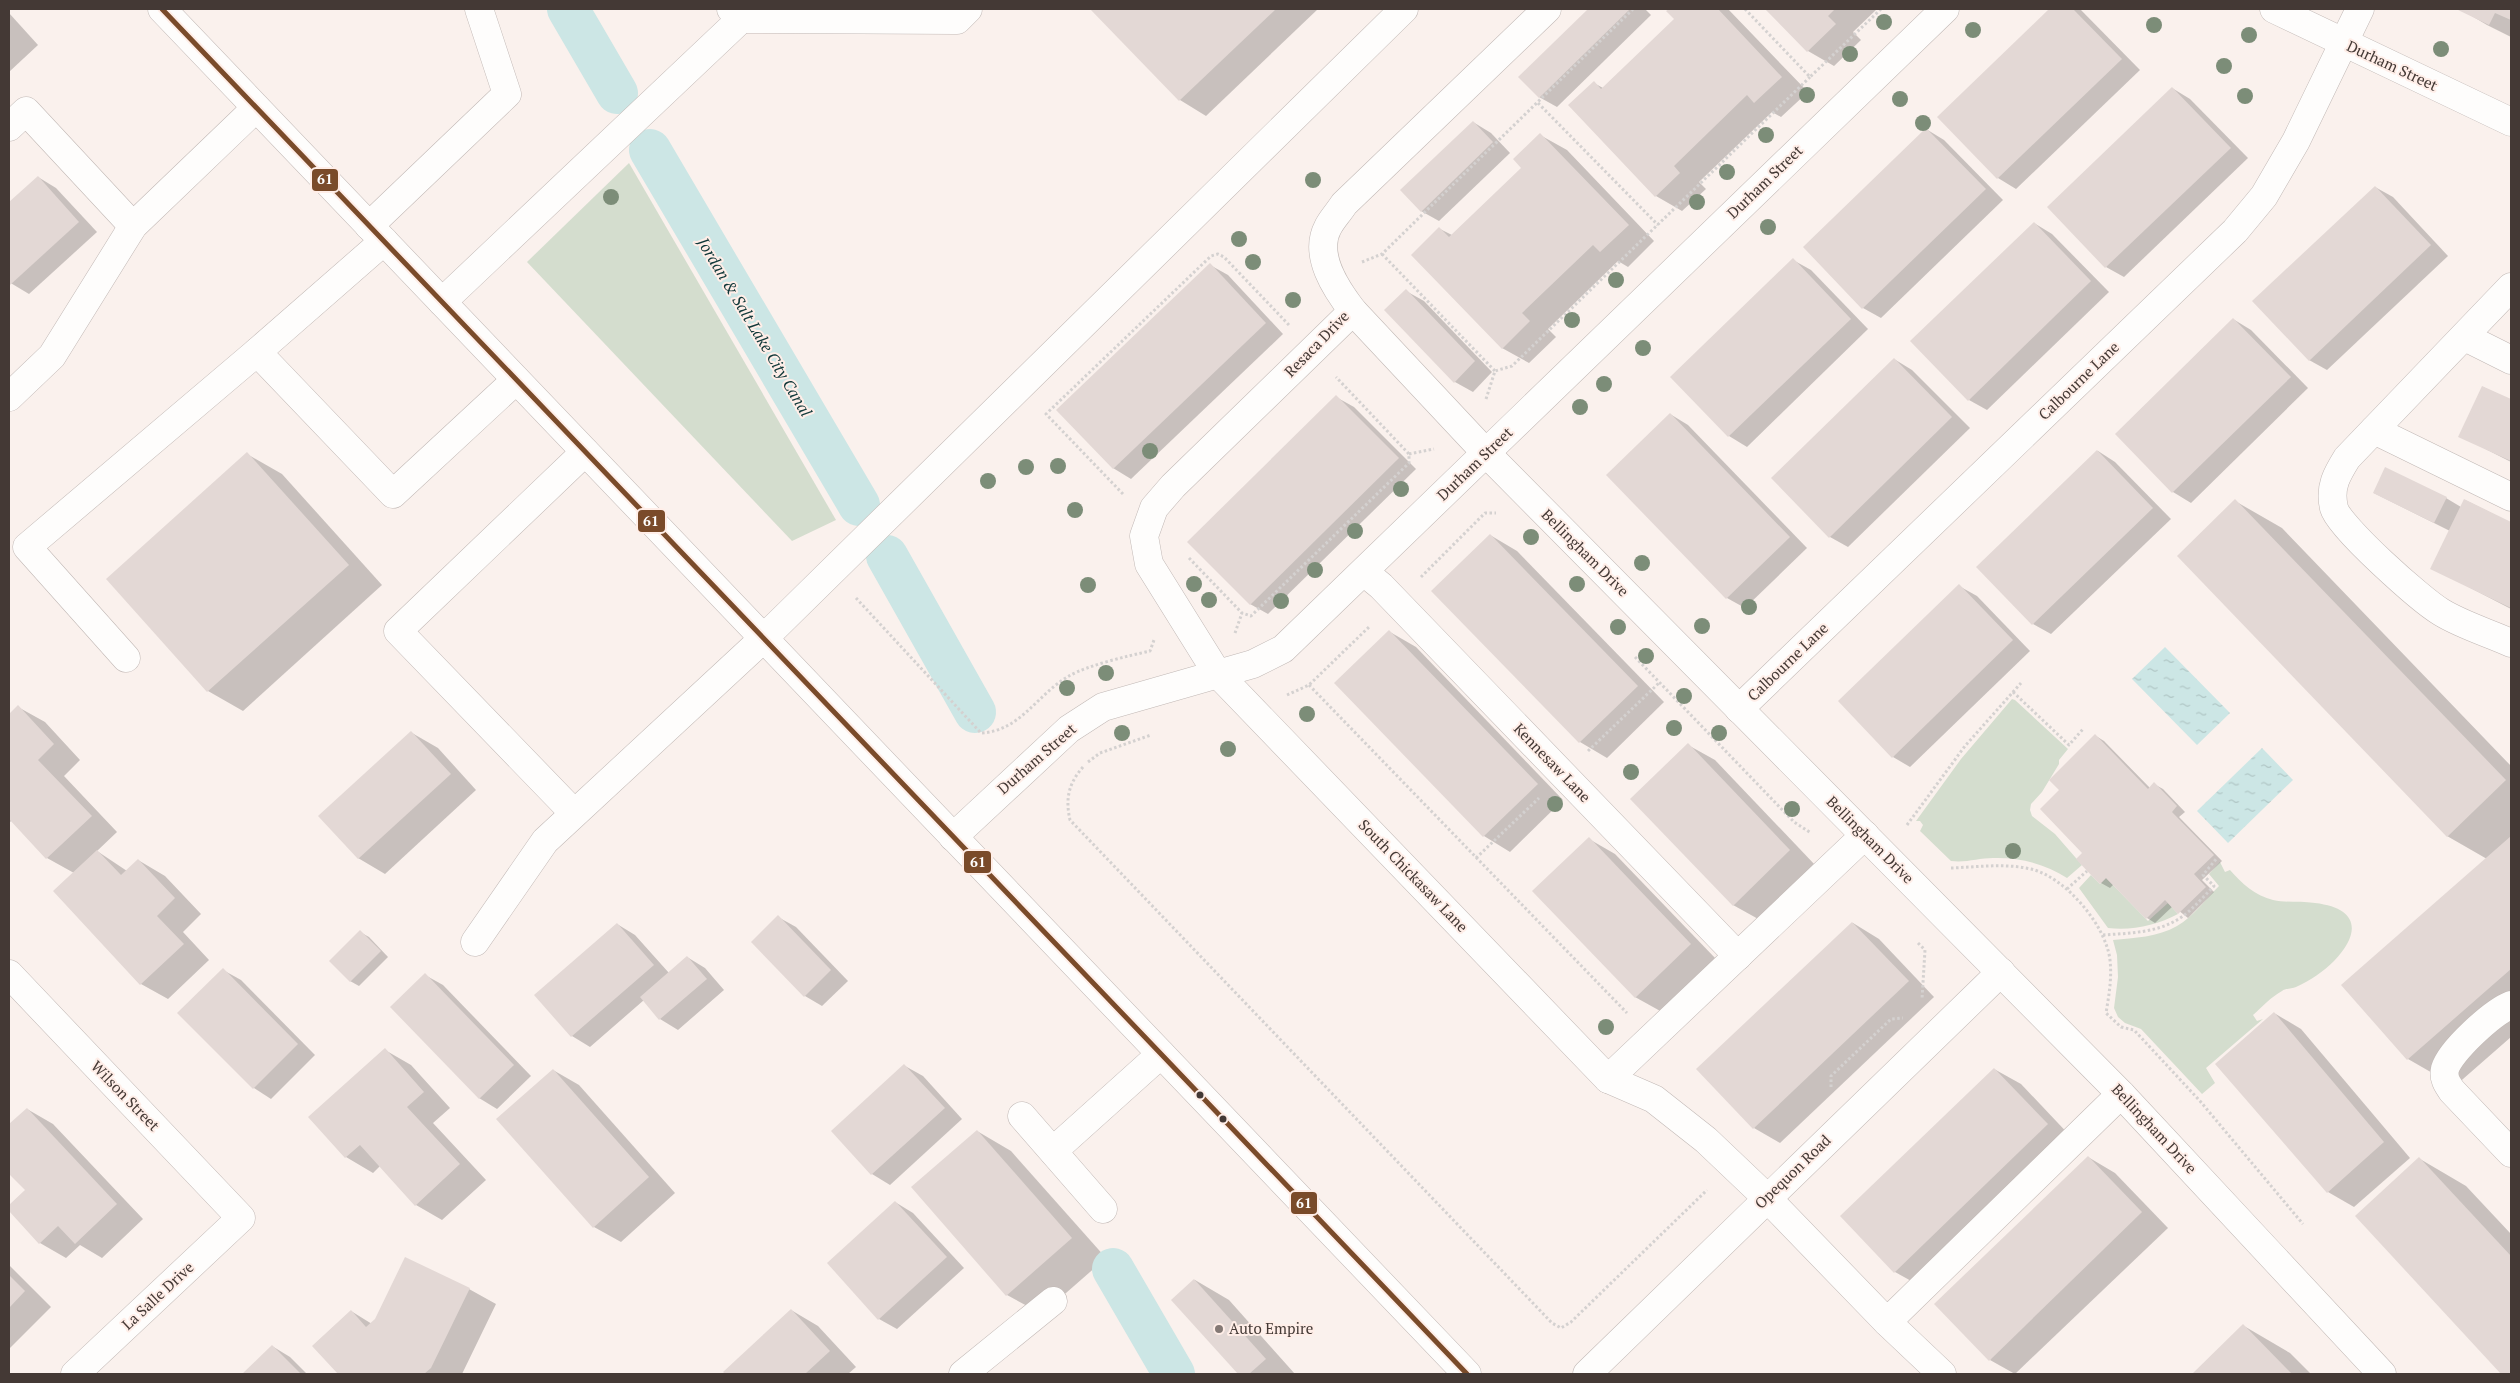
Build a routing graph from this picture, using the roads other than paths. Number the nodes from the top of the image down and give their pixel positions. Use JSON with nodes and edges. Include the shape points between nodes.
{"nodes":[{"id":1,"x":162,"y":9,"type":"edge"},
{"id":2,"x":479,"y":9,"type":"edge"},
{"id":3,"x":968,"y":9,"type":"edge"},
{"id":4,"x":1404,"y":9,"type":"edge"},
{"id":5,"x":1547,"y":9,"type":"edge"},
{"id":6,"x":1945,"y":9,"type":"edge"},
{"id":7,"x":2274,"y":9,"type":"edge"},
{"id":8,"x":2360,"y":9,"type":"edge"},
{"id":9,"x":736,"y":14,"type":"edge"},
{"id":10,"x":2344,"y":43,"type":"junction"},
{"id":11,"x":256,"y":108,"type":"junction"},
{"id":12,"x":2511,"y":122,"type":"edge"},
{"id":13,"x":9,"y":127,"type":"edge"},
{"id":14,"x":133,"y":226,"type":"junction"},
{"id":15,"x":376,"y":233,"type":"junction"},
{"id":16,"x":2511,"y":288,"type":"edge"},
{"id":17,"x":442,"y":302,"type":"junction"},
{"id":18,"x":1353,"y":311,"type":"junction"},
{"id":19,"x":2465,"y":338,"type":"junction"},
{"id":20,"x":257,"y":352,"type":"junction"},
{"id":21,"x":2511,"y":360,"type":"edge"},
{"id":22,"x":516,"y":380,"type":"junction"},
{"id":23,"x":9,"y":397,"type":"edge"},
{"id":24,"x":2374,"y":430,"type":"junction"},
{"id":25,"x":585,"y":452,"type":"junction"},
{"id":26,"x":1486,"y":453,"type":"junction"},
{"id":27,"x":2511,"y":497,"type":"edge"},
{"id":28,"x":1364,"y":572,"type":"junction"},
{"id":29,"x":764,"y":638,"type":"junction"},
{"id":30,"x":2511,"y":643,"type":"edge"},
{"id":31,"x":126,"y":658,"type":"dead end"},
{"id":32,"x":1218,"y":673,"type":"junction"},
{"id":33,"x":1739,"y":709,"type":"junction"},
{"id":34,"x":574,"y":813,"type":"junction"},
{"id":35,"x":1865,"y":835,"type":"junction"},
{"id":36,"x":953,"y":837,"type":"junction"},
{"id":37,"x":475,"y":942,"type":"dead end"},
{"id":38,"x":1738,"y":956,"type":"junction"},
{"id":39,"x":2001,"y":972,"type":"junction"},
{"id":40,"x":9,"y":974,"type":"edge"},
{"id":41,"x":2511,"y":1005,"type":"edge"},
{"id":42,"x":1161,"y":1054,"type":"junction"},
{"id":43,"x":1608,"y":1079,"type":"junction"},
{"id":44,"x":2121,"y":1094,"type":"junction"},
{"id":45,"x":1022,"y":1116,"type":"dead end"},
{"id":46,"x":1053,"y":1152,"type":"junction"},
{"id":47,"x":2511,"y":1153,"type":"edge"},
{"id":48,"x":1767,"y":1198,"type":"junction"},
{"id":49,"x":1103,"y":1209,"type":"dead end"},
{"id":50,"x":241,"y":1218,"type":"joint"},
{"id":51,"x":1054,"y":1301,"type":"dead end"},
{"id":52,"x":1887,"y":1322,"type":"junction"},
{"id":53,"x":75,"y":1374,"type":"edge"},
{"id":54,"x":963,"y":1374,"type":"edge"},
{"id":55,"x":1467,"y":1374,"type":"edge"},
{"id":56,"x":1587,"y":1374,"type":"edge"},
{"id":57,"x":1942,"y":1374,"type":"edge"},
{"id":58,"x":2382,"y":1374,"type":"edge"}],
"edges":[{"from":1,"to":11,"type":"street"},
{"from":2,"to":15,"type":"street","via":[[507,94]]},
{"from":3,"to":9,"type":"street","via":[[956,20]]},
{"from":4,"to":29,"type":"street"},
{"from":5,"to":18,"type":"street","name":"Resaca Drive","via":[[1344,204],[1327,228],[1324,252],[1329,273]]},
{"from":6,"to":26,"type":"street","name":"Durham Street"},
{"from":7,"to":10,"type":"street","name":"Durham Street"},
{"from":8,"to":10,"type":"street","name":"Calbourne Lane"},
{"from":9,"to":17,"type":"street"},
{"from":10,"to":12,"type":"street","name":"Durham Street"},
{"from":10,"to":33,"type":"street","name":"Calbourne Lane","via":[[2296,141],[2264,196],[2235,231]]},
{"from":11,"to":14,"type":"street"},
{"from":11,"to":15,"type":"street"},
{"from":13,"to":14,"type":"street","via":[[26,111]]},
{"from":14,"to":23,"type":"street","via":[[52,356]]},
{"from":15,"to":17,"type":"street"},
{"from":15,"to":20,"type":"street"},
{"from":16,"to":19,"type":"street"},
{"from":17,"to":22,"type":"street"},
{"from":18,"to":26,"type":"street","name":"Bellingham Drive"},
{"from":18,"to":32,"type":"street","name":"Resaca Drive","via":[[1154,508],[1144,536],[1149,564]]},
{"from":19,"to":21,"type":"street"},
{"from":19,"to":24,"type":"street"},
{"from":20,"to":22,"type":"street","via":[[392,494]]},
{"from":20,"to":31,"type":"street","via":[[27,547]]},
{"from":22,"to":25,"type":"street"},
{"from":24,"to":27,"type":"street"},
{"from":24,"to":30,"type":"street","via":[[2335,476],[2334,509],[2395,574],[2441,612]]},
{"from":25,"to":29,"type":"street"},
{"from":25,"to":34,"type":"street","via":[[398,631]]},
{"from":26,"to":28,"type":"street","name":"Durham Street"},
{"from":26,"to":33,"type":"street","name":"Bellingham Drive"},
{"from":28,"to":32,"type":"street","name":"Durham Street","via":[[1283,649],[1254,664]]},
{"from":28,"to":38,"type":"street","name":"Kennesaw Lane"},
{"from":29,"to":34,"type":"street"},
{"from":29,"to":36,"type":"street"},
{"from":32,"to":36,"type":"street","name":"Durham Street","via":[[1096,711],[1062,734]]},
{"from":32,"to":43,"type":"street","name":"South Chickasaw Lane"},
{"from":33,"to":35,"type":"street","name":"Bellingham Drive"},
{"from":34,"to":37,"type":"street","via":[[545,841]]},
{"from":35,"to":38,"type":"street"},
{"from":35,"to":39,"type":"street","name":"Bellingham Drive"},
{"from":36,"to":42,"type":"street"},
{"from":38,"to":43,"type":"street"},
{"from":39,"to":44,"type":"street","name":"Bellingham Drive"},
{"from":39,"to":48,"type":"street","name":"Opequon Road"},
{"from":40,"to":50,"type":"street","name":"Wilson Street"},
{"from":41,"to":47,"type":"street","via":[[2496,1013],[2449,1058],[2445,1080]]},
{"from":42,"to":46,"type":"street"},
{"from":42,"to":55,"type":"street"},
{"from":43,"to":48,"type":"street","via":[[1654,1099],[1706,1140]]},
{"from":44,"to":52,"type":"street"},
{"from":44,"to":58,"type":"street","name":"Bellingham Drive"},
{"from":45,"to":46,"type":"street"},
{"from":46,"to":49,"type":"street"},
{"from":48,"to":52,"type":"street"},
{"from":48,"to":56,"type":"street","name":"Opequon Road"},
{"from":50,"to":53,"type":"street","name":"La Salle Drive"},
{"from":51,"to":54,"type":"street"},
{"from":52,"to":57,"type":"street"}]}
